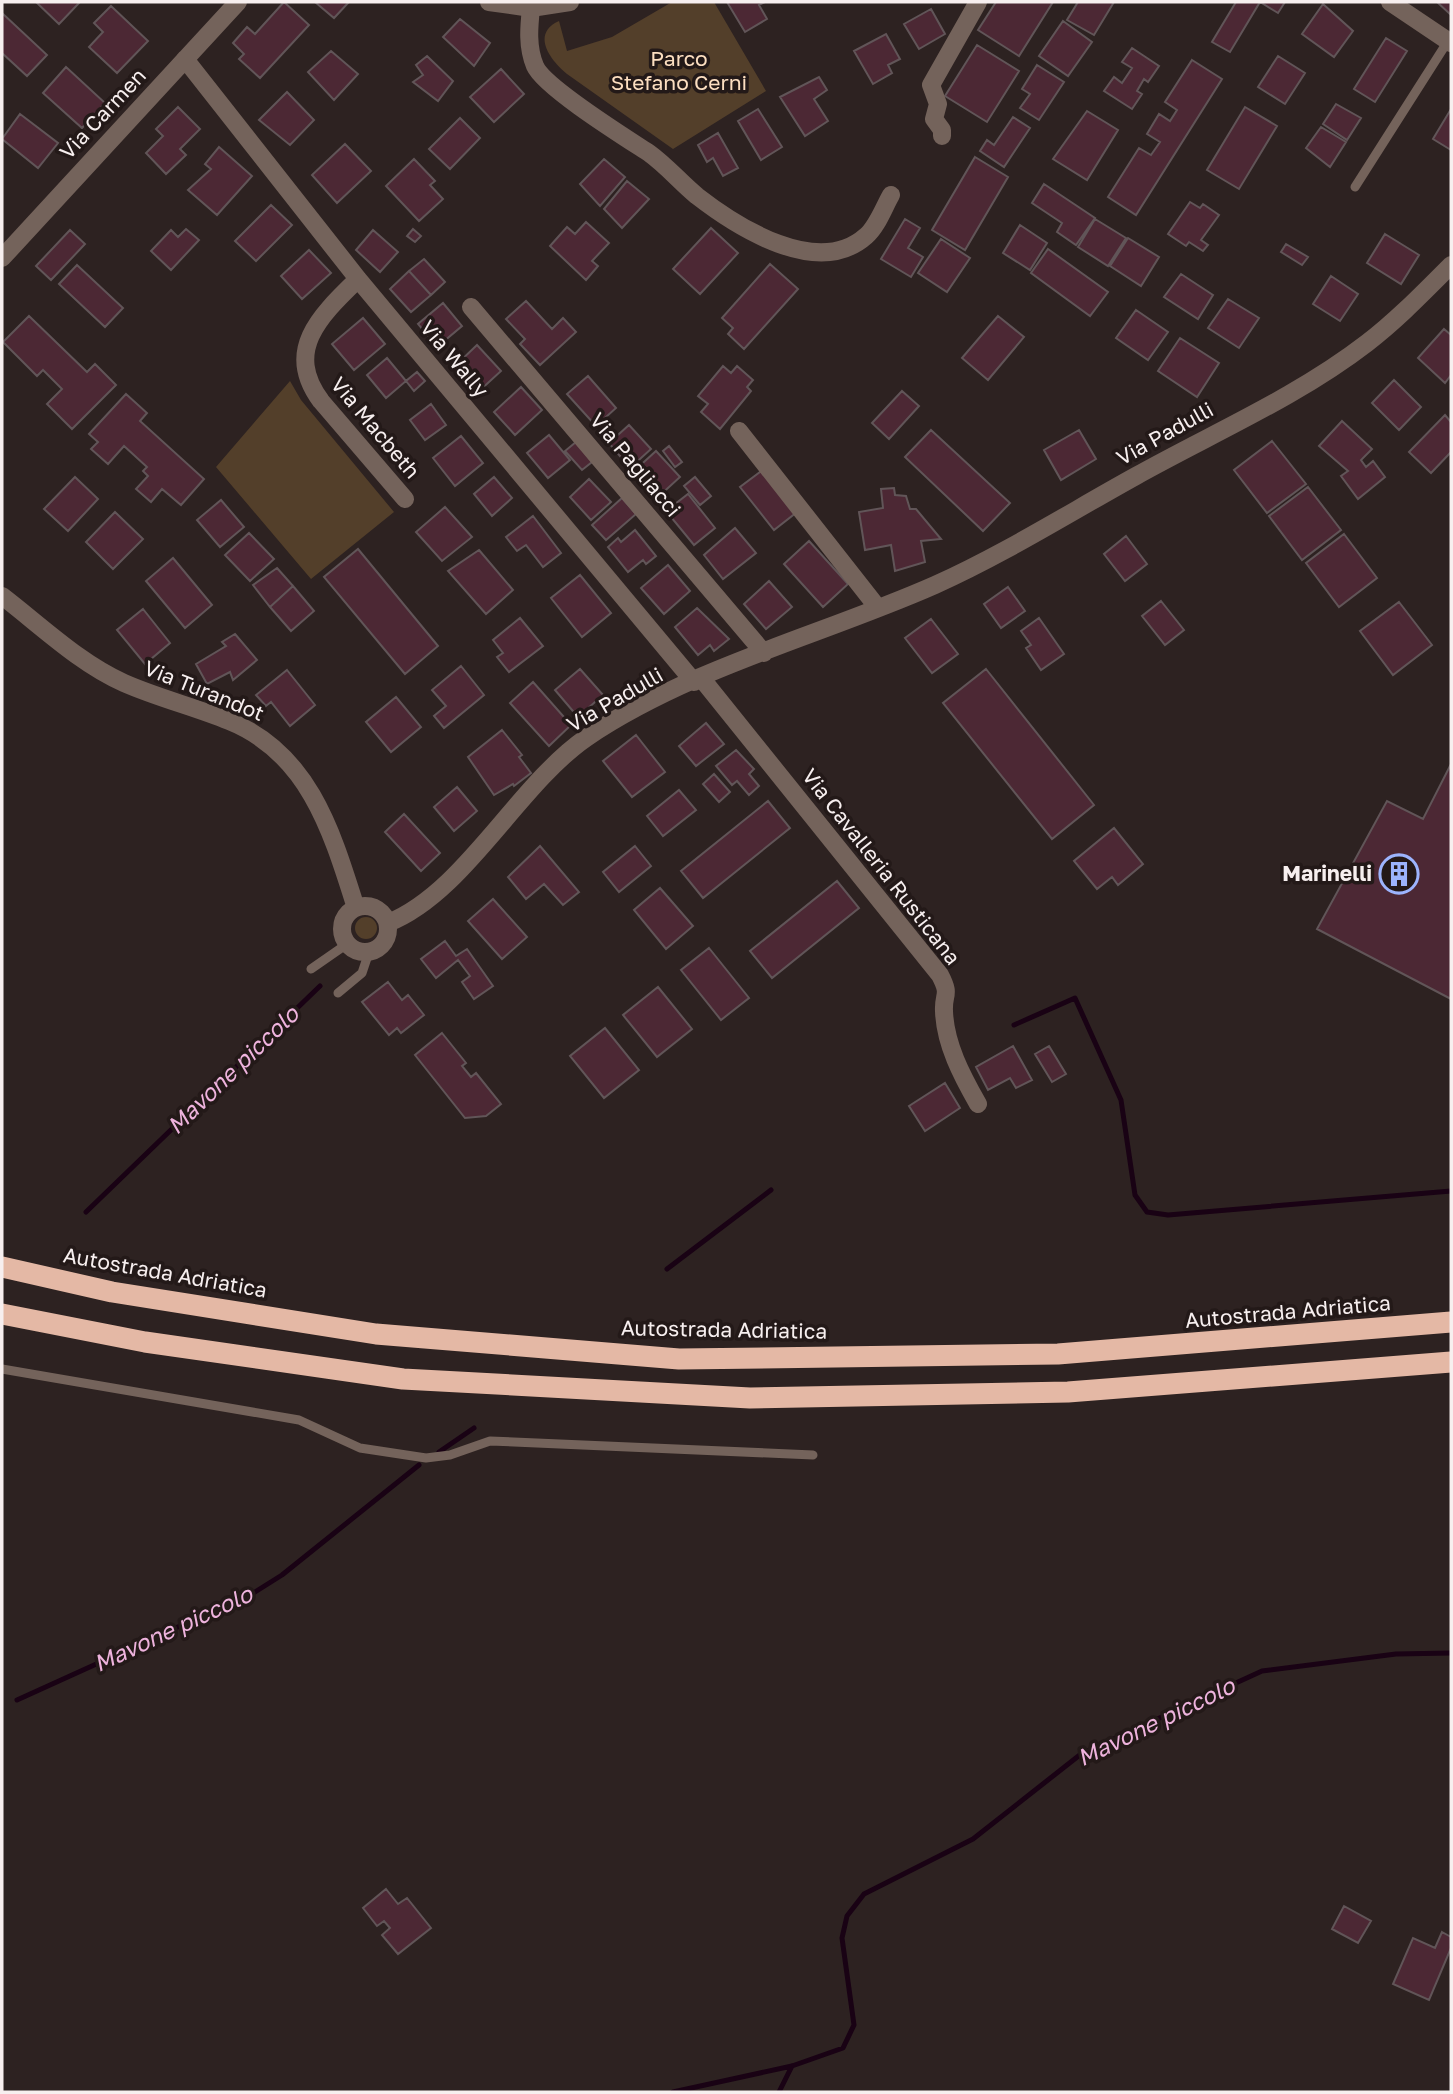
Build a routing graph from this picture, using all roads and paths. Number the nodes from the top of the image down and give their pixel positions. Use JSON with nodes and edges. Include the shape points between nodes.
{"nodes":[{"id":1,"x":238,"y":2,"type":"edge"},
{"id":2,"x":489,"y":2,"type":"edge"},
{"id":3,"x":570,"y":2,"type":"edge"},
{"id":4,"x":978,"y":2,"type":"edge"},
{"id":5,"x":1390,"y":2,"type":"edge"},
{"id":6,"x":531,"y":8,"type":"junction"},
{"id":7,"x":1449,"y":42,"type":"edge"},
{"id":8,"x":185,"y":59,"type":"junction"},
{"id":9,"x":942,"y":136,"type":"dead end"},
{"id":10,"x":1355,"y":187,"type":"dead end"},
{"id":11,"x":891,"y":195,"type":"dead end"},
{"id":12,"x":2,"y":258,"type":"edge"},
{"id":13,"x":1448,"y":276,"type":"edge"},
{"id":14,"x":358,"y":279,"type":"junction"},
{"id":15,"x":471,"y":307,"type":"dead end"},
{"id":16,"x":739,"y":431,"type":"dead end"},
{"id":17,"x":405,"y":499,"type":"dead end"},
{"id":18,"x":2,"y":596,"type":"edge"},
{"id":19,"x":878,"y":608,"type":"junction"},
{"id":20,"x":764,"y":653,"type":"junction"},
{"id":21,"x":698,"y":680,"type":"junction"},
{"id":22,"x":356,"y":908,"type":"junction"},
{"id":23,"x":388,"y":923,"type":"junction"},
{"id":24,"x":347,"y":944,"type":"junction"},
{"id":25,"x":369,"y":953,"type":"junction"},
{"id":26,"x":312,"y":969,"type":"dead end"},
{"id":27,"x":338,"y":993,"type":"dead end"},
{"id":28,"x":978,"y":1104,"type":"dead end"},
{"id":29,"x":2,"y":1266,"type":"edge"},
{"id":30,"x":2,"y":1314,"type":"edge"},
{"id":31,"x":1451,"y":1322,"type":"edge"},
{"id":32,"x":1451,"y":1362,"type":"edge"},
{"id":33,"x":2,"y":1369,"type":"edge"},
{"id":34,"x":813,"y":1455,"type":"dead end"}],
"edges":[{"from":1,"to":8,"type":"street","name":"Via Carmen"},
{"from":2,"to":6,"type":"street"},
{"from":3,"to":6,"type":"street"},
{"from":4,"to":9,"type":"street","via":[[931,85],[938,104],[934,118]]},
{"from":5,"to":7,"type":"street"},
{"from":6,"to":11,"type":"street","via":[[528,38],[535,68],[662,163],[697,196],[747,228],[791,250],[820,253],[847,247],[867,236]]},
{"from":7,"to":10,"type":"lane"},
{"from":8,"to":12,"type":"street","name":"Via Carmen"},
{"from":8,"to":14,"type":"street","name":"Via Wally"},
{"from":13,"to":19,"type":"street","name":"Via Padulli","via":[[1372,339],[1312,379],[1024,539]]},
{"from":14,"to":17,"type":"street","name":"Via Macbeth","via":[[316,325],[305,347],[306,371],[310,387]]},
{"from":14,"to":21,"type":"street","name":"Via Wally"},
{"from":15,"to":20,"type":"street","name":"Via Pagliacci"},
{"from":16,"to":19,"type":"street"},
{"from":18,"to":22,"type":"street","name":"Via Turandot","via":[[107,675],[230,721],[281,752],[304,778],[320,811]]},
{"from":19,"to":20,"type":"street","name":"Via Padulli"},
{"from":20,"to":21,"type":"street","name":"Via Padulli"},
{"from":21,"to":23,"type":"street","name":"Via Padulli","via":[[586,738],[547,772],[433,895],[410,914]]},
{"from":21,"to":28,"type":"street","name":"Via Cavalleria Rusticana","via":[[940,975],[947,988],[943,1009],[958,1069]]},
{"from":22,"to":23,"type":"street","via":[[379,910]]},
{"from":22,"to":24,"type":"street","via":[[342,924]]},
{"from":23,"to":25,"type":"street","via":[[384,943]]},
{"from":24,"to":25,"type":"street"},
{"from":24,"to":26,"type":"lane"},
{"from":25,"to":27,"type":"lane","via":[[362,973]]},
{"from":29,"to":31,"type":"highway","name":"Autostrada Adriatica","via":[[112,1292],[376,1334],[679,1359],[1058,1354]]},
{"from":30,"to":32,"type":"highway","via":[[145,1342],[403,1379],[750,1398],[1068,1392]]},
{"from":33,"to":34,"type":"lane","via":[[299,1420],[360,1448],[426,1458],[489,1441]]}]}
